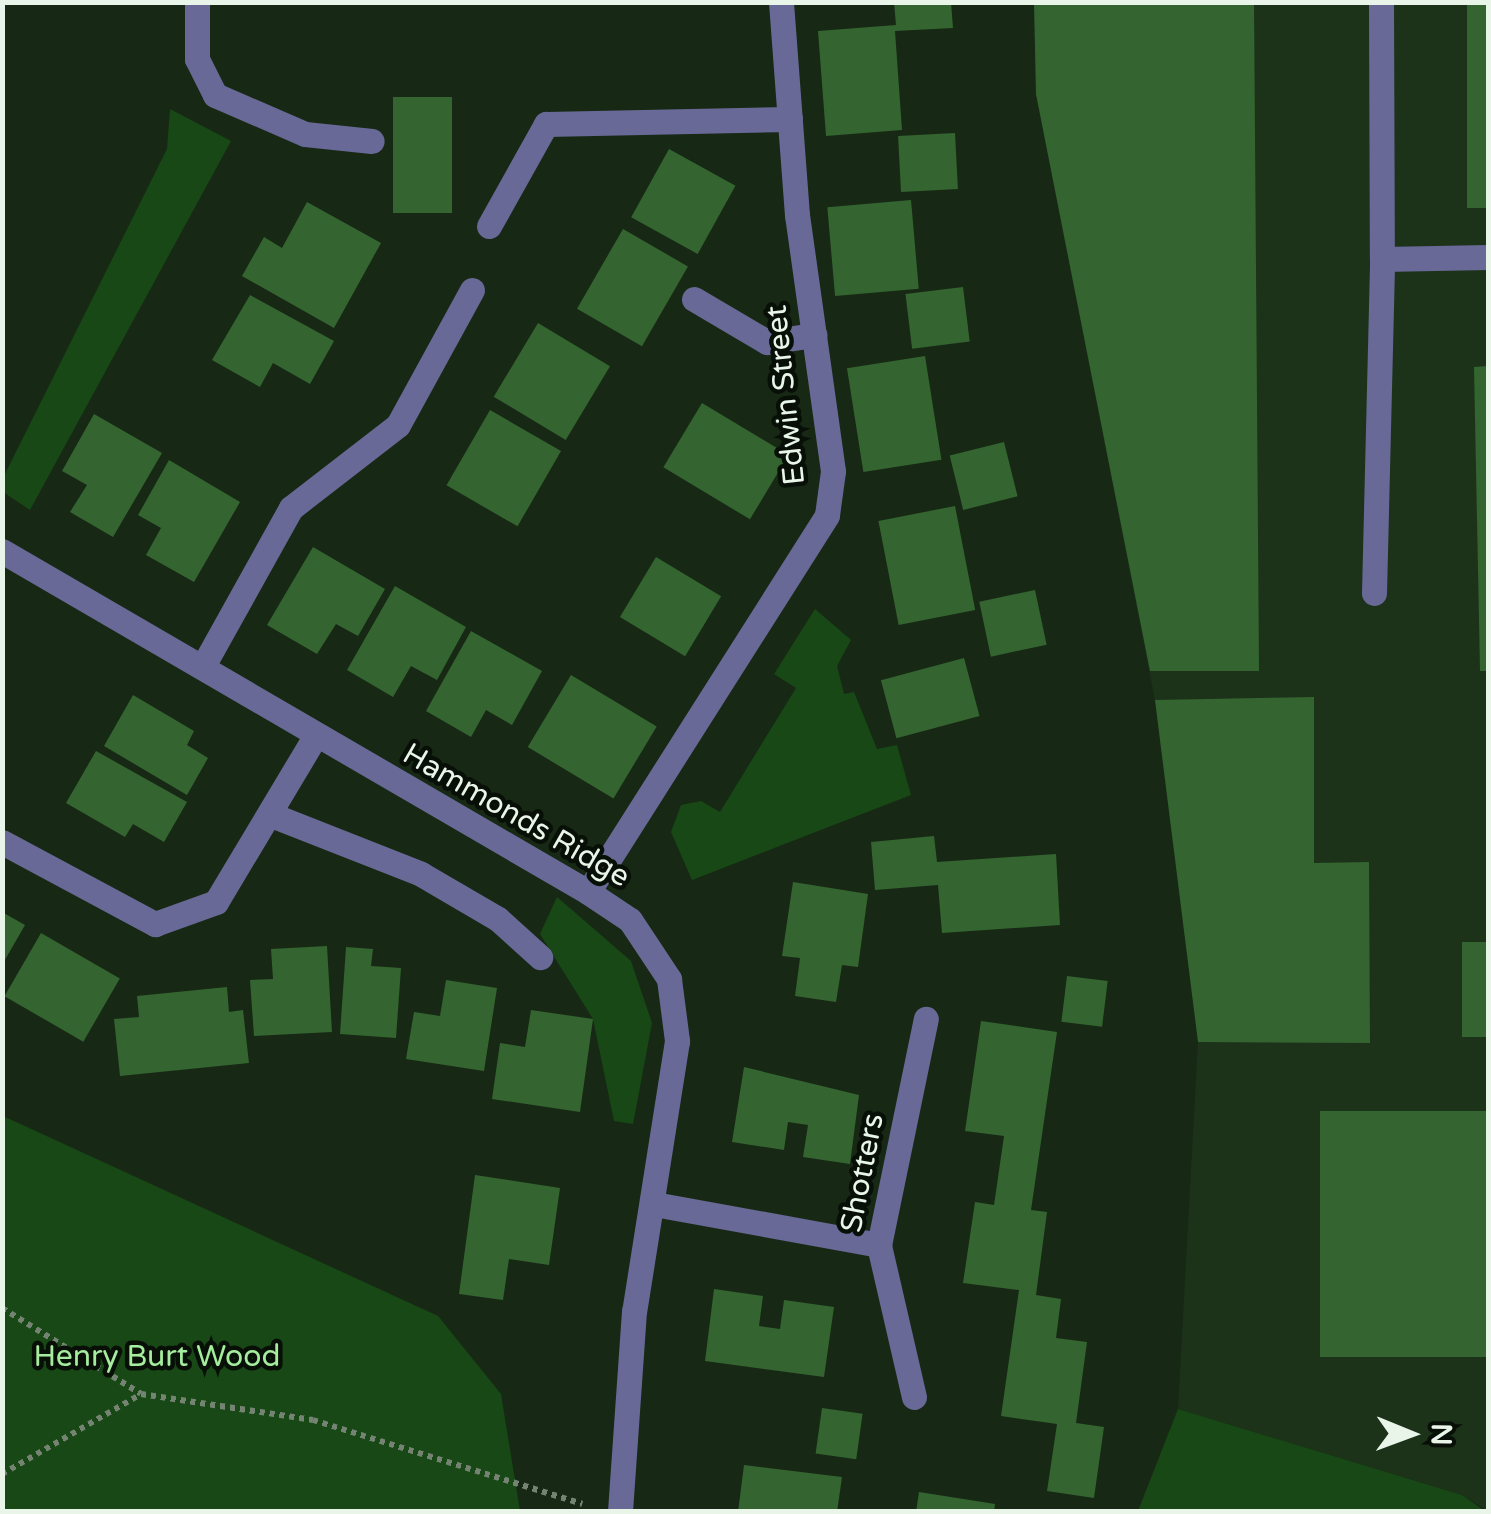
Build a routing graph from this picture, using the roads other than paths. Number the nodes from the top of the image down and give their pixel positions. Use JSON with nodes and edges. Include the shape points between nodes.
{"nodes":[{"id":1,"x":197,"y":2,"type":"edge"},
{"id":2,"x":782,"y":2,"type":"edge"},
{"id":3,"x":1382,"y":2,"type":"edge"},
{"id":4,"x":790,"y":119,"type":"junction"},
{"id":5,"x":372,"y":141,"type":"dead end"},
{"id":6,"x":489,"y":226,"type":"dead end"},
{"id":7,"x":1488,"y":256,"type":"edge"},
{"id":8,"x":1382,"y":259,"type":"junction"},
{"id":9,"x":472,"y":290,"type":"dead end"},
{"id":10,"x":694,"y":299,"type":"dead end"},
{"id":11,"x":814,"y":335,"type":"junction"},
{"id":12,"x":2,"y":551,"type":"edge"},
{"id":13,"x":1374,"y":593,"type":"dead end"},
{"id":14,"x":203,"y":666,"type":"junction"},
{"id":15,"x":314,"y":738,"type":"junction"},
{"id":16,"x":269,"y":814,"type":"junction"},
{"id":17,"x":2,"y":842,"type":"edge"},
{"id":18,"x":588,"y":892,"type":"junction"},
{"id":19,"x":540,"y":958,"type":"dead end"},
{"id":20,"x":926,"y":1019,"type":"dead end"},
{"id":21,"x":654,"y":1204,"type":"junction"},
{"id":22,"x":879,"y":1245,"type":"junction"},
{"id":23,"x":914,"y":1397,"type":"dead end"},
{"id":24,"x":620,"y":1512,"type":"edge"}],
"edges":[{"from":1,"to":5,"type":"street","via":[[197,58],[215,95],[305,134]]},
{"from":2,"to":4,"type":"street","name":"Edwin Street"},
{"from":3,"to":8,"type":"street"},
{"from":4,"to":6,"type":"street","via":[[546,124]]},
{"from":4,"to":11,"type":"street","name":"Edwin Street"},
{"from":7,"to":8,"type":"street"},
{"from":8,"to":13,"type":"street"},
{"from":9,"to":14,"type":"street","via":[[398,425],[291,508]]},
{"from":10,"to":11,"type":"street","via":[[767,342]]},
{"from":11,"to":18,"type":"street","name":"Edwin Street","via":[[833,472],[827,515]]},
{"from":12,"to":14,"type":"street","name":"Hammonds Ridge"},
{"from":14,"to":15,"type":"street","name":"Hammonds Ridge"},
{"from":15,"to":16,"type":"street"},
{"from":15,"to":18,"type":"street","name":"Hammonds Ridge"},
{"from":16,"to":17,"type":"street","via":[[216,902],[155,924]]},
{"from":16,"to":19,"type":"street","via":[[421,874],[498,919]]},
{"from":18,"to":21,"type":"street","name":"Hammonds Ridge","via":[[630,920],[669,979],[677,1041]]},
{"from":20,"to":22,"type":"street","name":"Shotters"},
{"from":21,"to":22,"type":"street"},
{"from":21,"to":24,"type":"street","name":"Hammonds Ridge","via":[[634,1311]]},
{"from":22,"to":23,"type":"street","name":"Shotters"}]}
